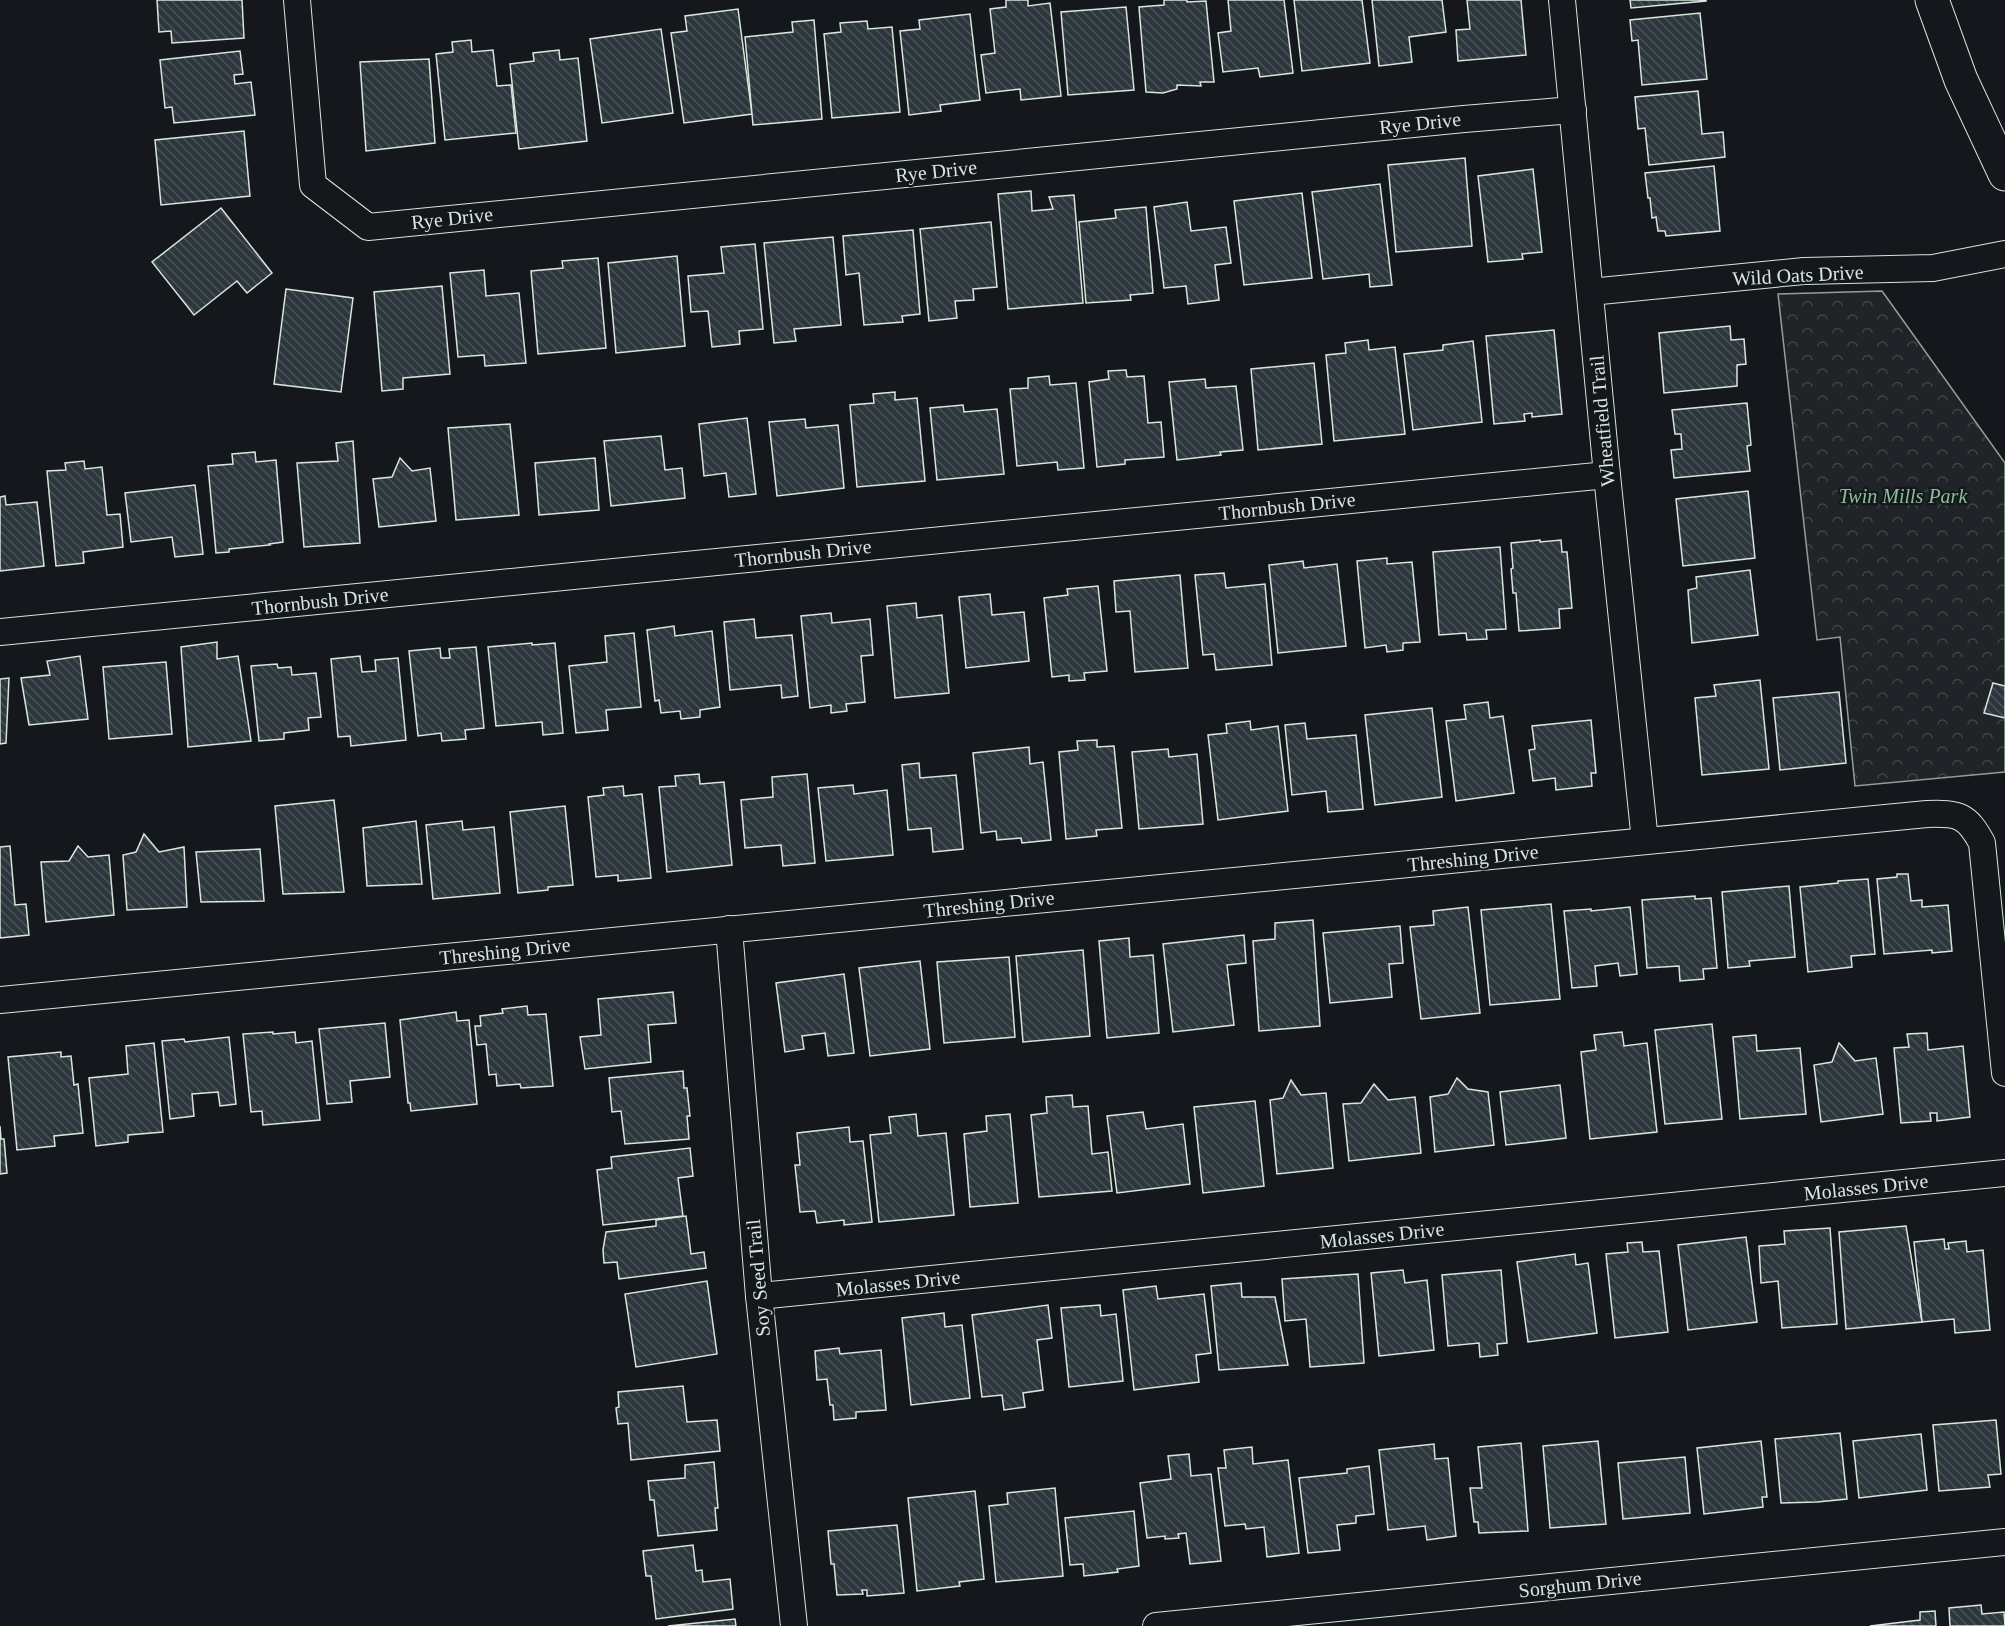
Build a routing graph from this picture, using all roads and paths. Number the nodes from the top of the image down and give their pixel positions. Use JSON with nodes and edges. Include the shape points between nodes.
{"nodes":[{"id":1,"x":297,"y":0,"type":"edge"},
{"id":2,"x":1562,"y":0,"type":"edge"},
{"id":3,"x":1932,"y":0,"type":"edge"},
{"id":4,"x":1572,"y":110,"type":"junction"},
{"id":5,"x":2005,"y":174,"type":"edge"},
{"id":6,"x":2005,"y":255,"type":"edge"},
{"id":7,"x":1590,"y":292,"type":"junction"},
{"id":8,"x":1607,"y":475,"type":"junction"},
{"id":9,"x":0,"y":632,"type":"edge"},
{"id":10,"x":1645,"y":841,"type":"junction"},
{"id":11,"x":729,"y":930,"type":"junction"},
{"id":12,"x":0,"y":1000,"type":"edge"},
{"id":13,"x":2005,"y":1073,"type":"edge"},
{"id":14,"x":2005,"y":1173,"type":"edge"},
{"id":15,"x":759,"y":1296,"type":"junction"},
{"id":16,"x":2005,"y":1542,"type":"edge"},
{"id":17,"x":794,"y":1626,"type":"edge"},
{"id":18,"x":1156,"y":1626,"type":"edge"}],
"edges":[{"from":1,"to":4,"type":"street","name":"Rye Drive","via":[[313,185],[368,227]]},
{"from":2,"to":4,"type":"street","name":"Wheatfield Trail"},
{"from":3,"to":5,"type":"street","via":[[1961,80]]},
{"from":4,"to":7,"type":"street","name":"Wheatfield Trail"},
{"from":6,"to":7,"type":"street","name":"Wild Oats Drive","via":[[1933,268],[1804,271]]},
{"from":7,"to":8,"type":"street","name":"Wheatfield Trail"},
{"from":8,"to":9,"type":"street","name":"Thornbush Drive"},
{"from":8,"to":10,"type":"street","name":"Wheatfield Trail"},
{"from":10,"to":11,"type":"street","name":"Threshing Drive"},
{"from":10,"to":13,"type":"street","name":"Threshing Drive","via":[[1952,813],[1974,828],[1982,843]]},
{"from":11,"to":12,"type":"street","name":"Threshing Drive"},
{"from":11,"to":15,"type":"street","name":"Soy Seed Trail"},
{"from":14,"to":15,"type":"street","name":"Molasses Drive"},
{"from":15,"to":17,"type":"street","name":"Soy Seed Trail"},
{"from":16,"to":18,"type":"street","name":"Sorghum Drive"}]}
